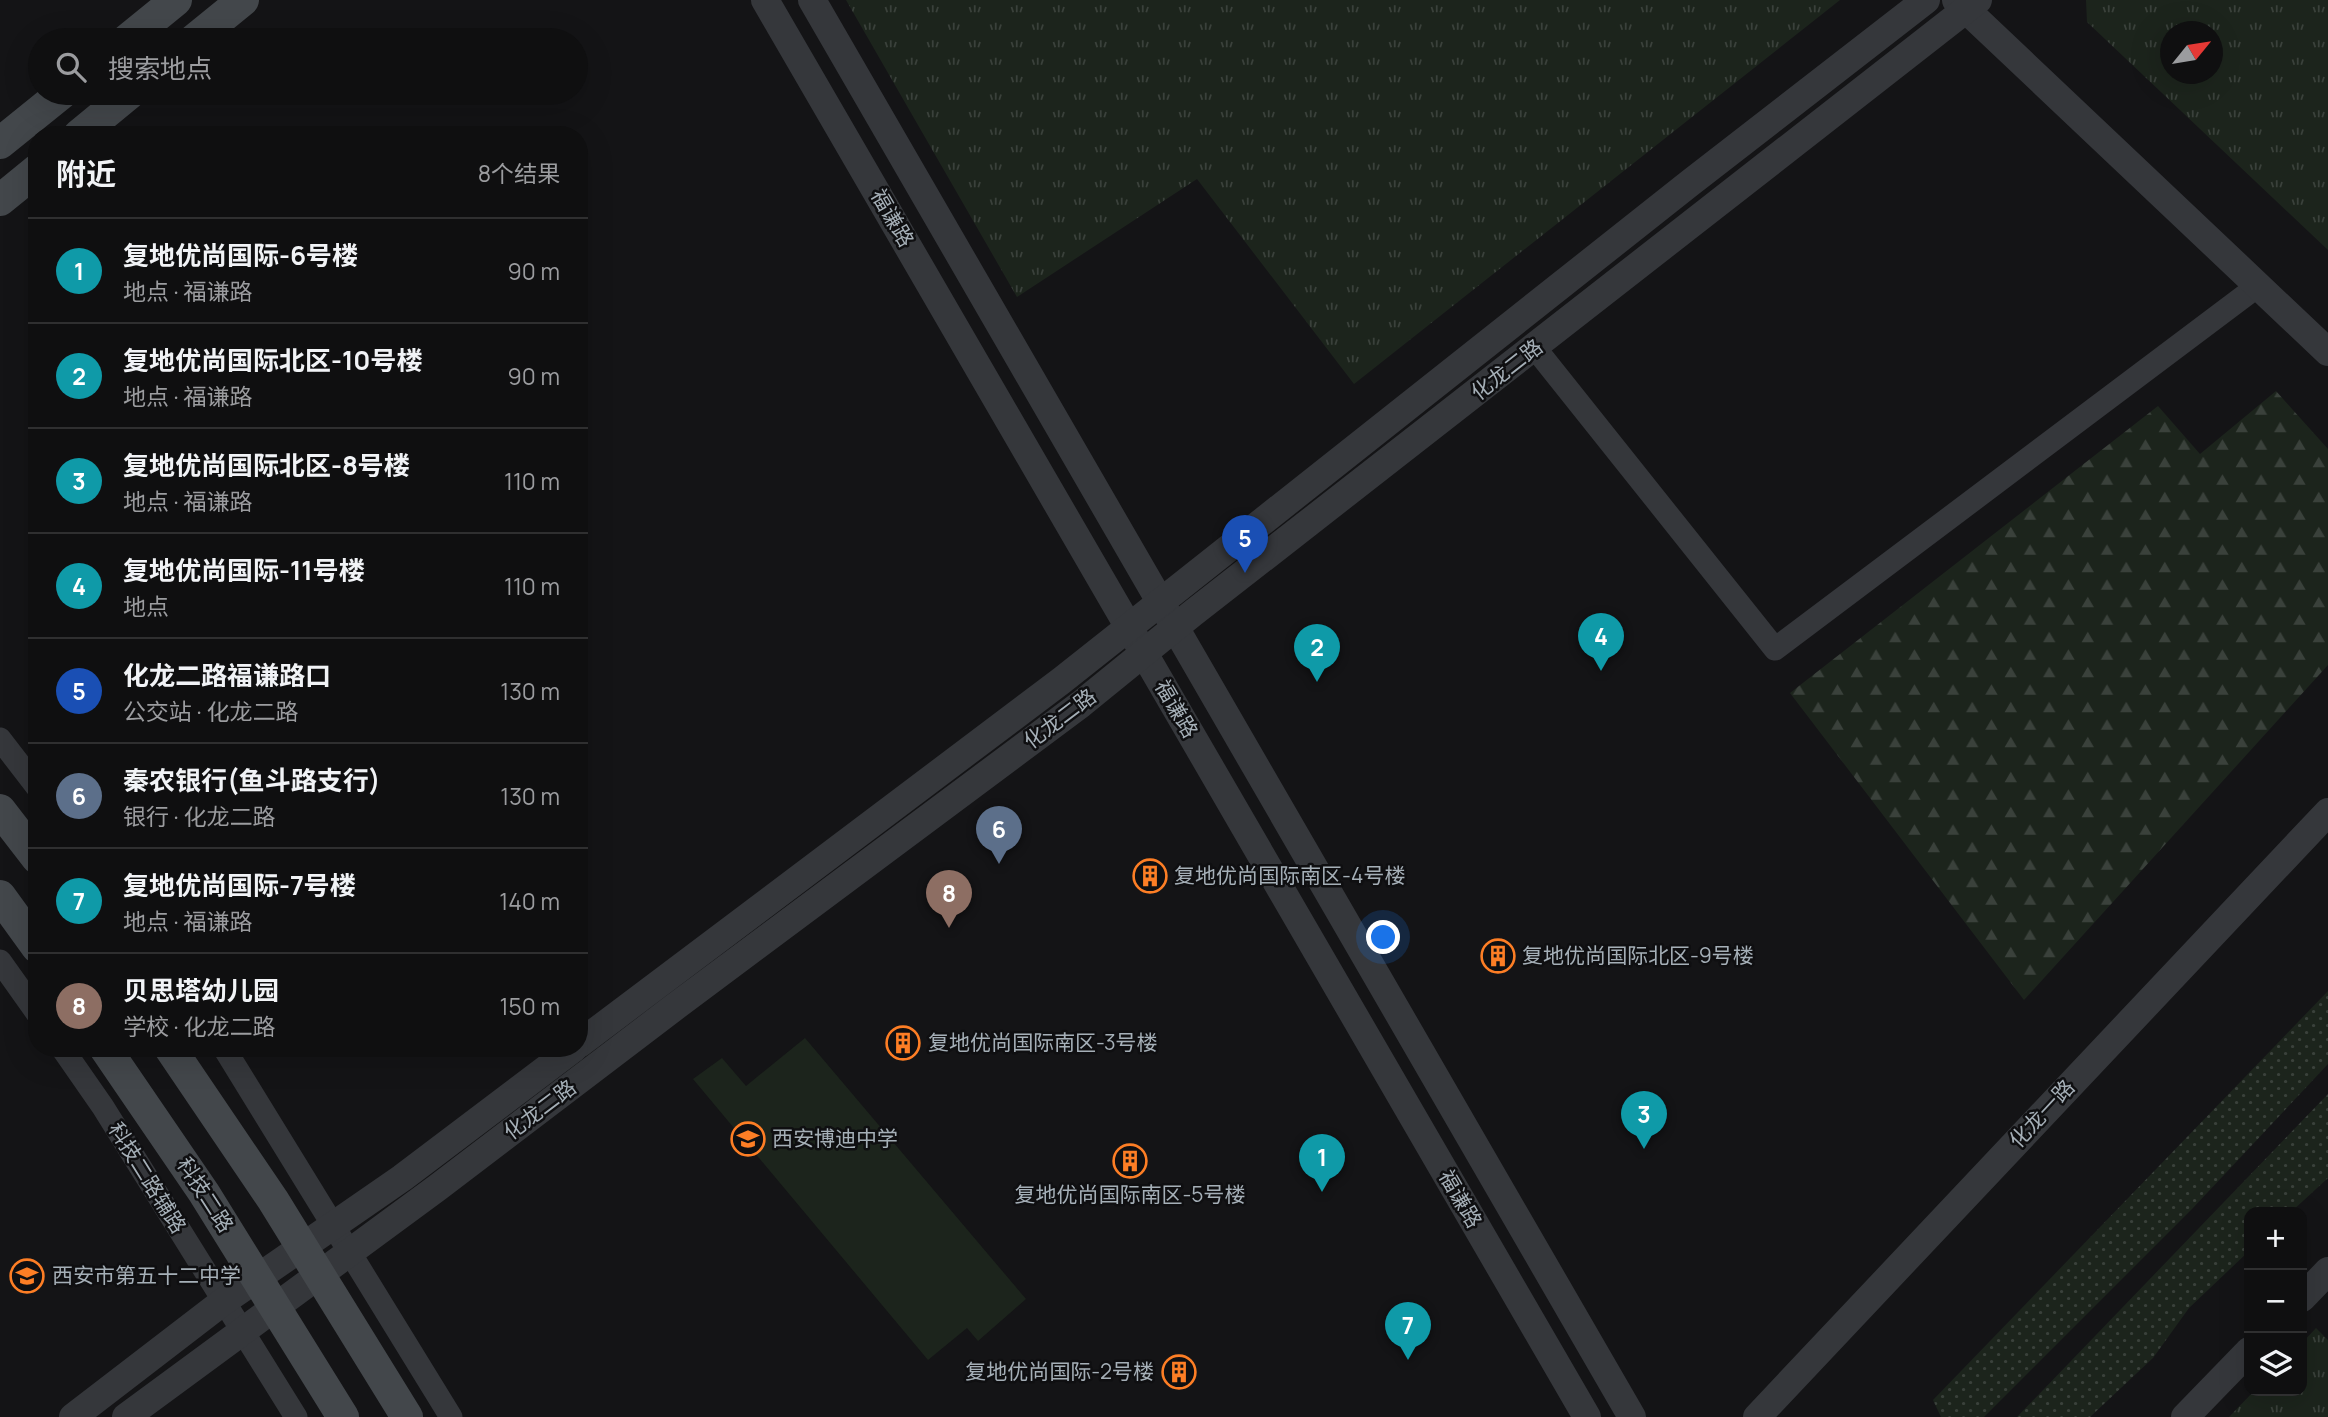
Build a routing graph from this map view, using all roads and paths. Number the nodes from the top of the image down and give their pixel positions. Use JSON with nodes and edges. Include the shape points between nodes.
{"nodes":[{"id":1,"x":176,"y":0,"type":"edge"},
{"id":2,"x":243,"y":0,"type":"edge"},
{"id":3,"x":765,"y":0,"type":"edge"},
{"id":4,"x":812,"y":0,"type":"edge"},
{"id":5,"x":1926,"y":0,"type":"edge"},
{"id":6,"x":1967,"y":3,"type":"edge"},
{"id":7,"x":142,"y":28,"type":"edge"},
{"id":8,"x":209,"y":28,"type":"edge"},
{"id":9,"x":47,"y":105,"type":"edge"},
{"id":10,"x":115,"y":105,"type":"edge"},
{"id":11,"x":90,"y":126,"type":"edge"},
{"id":12,"x":0,"y":143,"type":"edge"},
{"id":13,"x":28,"y":177,"type":"edge"},
{"id":14,"x":0,"y":200,"type":"edge"},
{"id":15,"x":2259,"y":285,"type":"junction"},
{"id":16,"x":1535,"y":348,"type":"junction"},
{"id":17,"x":2328,"y":352,"type":"edge"},
{"id":18,"x":1160,"y":602,"type":"junction"},
{"id":19,"x":1129,"y":627,"type":"junction"},
{"id":20,"x":1175,"y":628,"type":"junction"},
{"id":21,"x":1144,"y":653,"type":"junction"},
{"id":22,"x":0,"y":739,"type":"edge"},
{"id":23,"x":28,"y":776,"type":"edge"},
{"id":24,"x":0,"y":810,"type":"edge"},
{"id":25,"x":2328,"y":812,"type":"edge"},
{"id":26,"x":28,"y":846,"type":"edge"},
{"id":27,"x":0,"y":896,"type":"edge"},
{"id":28,"x":28,"y":935,"type":"edge"},
{"id":29,"x":0,"y":961,"type":"edge"},
{"id":30,"x":28,"y":1000,"type":"edge"},
{"id":31,"x":588,"y":1037,"type":"edge"},
{"id":32,"x":68,"y":1057,"type":"edge"},
{"id":33,"x":111,"y":1057,"type":"edge"},
{"id":34,"x":176,"y":1057,"type":"edge"},
{"id":35,"x":231,"y":1057,"type":"edge"},
{"id":36,"x":562,"y":1057,"type":"edge"},
{"id":37,"x":334,"y":1226,"type":"junction"},
{"id":38,"x":303,"y":1248,"type":"junction"},
{"id":39,"x":350,"y":1252,"type":"junction"},
{"id":40,"x":2328,"y":1271,"type":"edge"},
{"id":41,"x":320,"y":1275,"type":"junction"},
{"id":42,"x":259,"y":1279,"type":"junction"},
{"id":43,"x":2307,"y":1293,"type":"edge"},
{"id":44,"x":224,"y":1301,"type":"junction"},
{"id":45,"x":276,"y":1306,"type":"junction"},
{"id":46,"x":242,"y":1329,"type":"junction"},
{"id":47,"x":2244,"y":1357,"type":"edge"},
{"id":48,"x":73,"y":1417,"type":"edge"},
{"id":49,"x":126,"y":1417,"type":"edge"},
{"id":50,"x":296,"y":1417,"type":"edge"},
{"id":51,"x":343,"y":1417,"type":"edge"},
{"id":52,"x":407,"y":1417,"type":"edge"},
{"id":53,"x":452,"y":1417,"type":"edge"},
{"id":54,"x":1587,"y":1417,"type":"edge"},
{"id":55,"x":1632,"y":1417,"type":"edge"},
{"id":56,"x":1757,"y":1417,"type":"edge"},
{"id":57,"x":2185,"y":1417,"type":"edge"}],
"edges":[{"from":1,"to":7,"type":"main road"},
{"from":2,"to":8,"type":"main road"},
{"from":3,"to":19,"type":"street","name":"福谦路"},
{"from":4,"to":18,"type":"street","name":"福谦路"},
{"from":5,"to":18,"type":"street","name":"化龙二路"},
{"from":6,"to":15,"type":"street"},
{"from":6,"to":16,"type":"street","name":"化龙二路"},
{"from":9,"to":12,"type":"main road"},
{"from":10,"to":11,"type":"main road"},
{"from":13,"to":14,"type":"main road"},
{"from":15,"to":16,"type":"street","via":[[1775,649]]},
{"from":15,"to":17,"type":"street"},
{"from":16,"to":20,"type":"street","name":"化龙二路"},
{"from":18,"to":19,"type":"street","name":"化龙二路"},
{"from":18,"to":20,"type":"street","name":"福谦路"},
{"from":19,"to":21,"type":"street","name":"福谦路"},
{"from":19,"to":31,"type":"street","name":"化龙二路"},
{"from":20,"to":21,"type":"street","name":"化龙二路"},
{"from":20,"to":55,"type":"street","name":"福谦路"},
{"from":21,"to":39,"type":"street","name":"化龙二路"},
{"from":21,"to":54,"type":"street","name":"福谦路"},
{"from":22,"to":23,"type":"street"},
{"from":24,"to":26,"type":"main road"},
{"from":25,"to":56,"type":"street","name":"化龙一路"},
{"from":27,"to":28,"type":"main road"},
{"from":29,"to":30,"type":"street"},
{"from":32,"to":44,"type":"street","name":"科技二路辅路"},
{"from":33,"to":42,"type":"main road","name":"科技二路"},
{"from":34,"to":38,"type":"main road"},
{"from":35,"to":37,"type":"street"},
{"from":36,"to":37,"type":"street","name":"化龙二路"},
{"from":37,"to":38,"type":"street","name":"化龙二路"},
{"from":37,"to":39,"type":"street"},
{"from":38,"to":41,"type":"main road"},
{"from":38,"to":42,"type":"street","name":"化龙二路"},
{"from":39,"to":41,"type":"street","name":"化龙二路"},
{"from":39,"to":53,"type":"street"},
{"from":40,"to":43,"type":"street"},
{"from":41,"to":45,"type":"street","name":"化龙二路"},
{"from":41,"to":52,"type":"main road"},
{"from":42,"to":44,"type":"street","name":"化龙二路"},
{"from":42,"to":45,"type":"main road","name":"科技二路"},
{"from":44,"to":46,"type":"street","name":"科技二路辅路"},
{"from":44,"to":48,"type":"street","name":"化龙二路"},
{"from":45,"to":46,"type":"street","name":"化龙二路"},
{"from":45,"to":51,"type":"main road","name":"科技二路"},
{"from":46,"to":49,"type":"street","name":"化龙二路"},
{"from":46,"to":50,"type":"street","name":"科技二路辅路"},
{"from":47,"to":57,"type":"street"}]}
